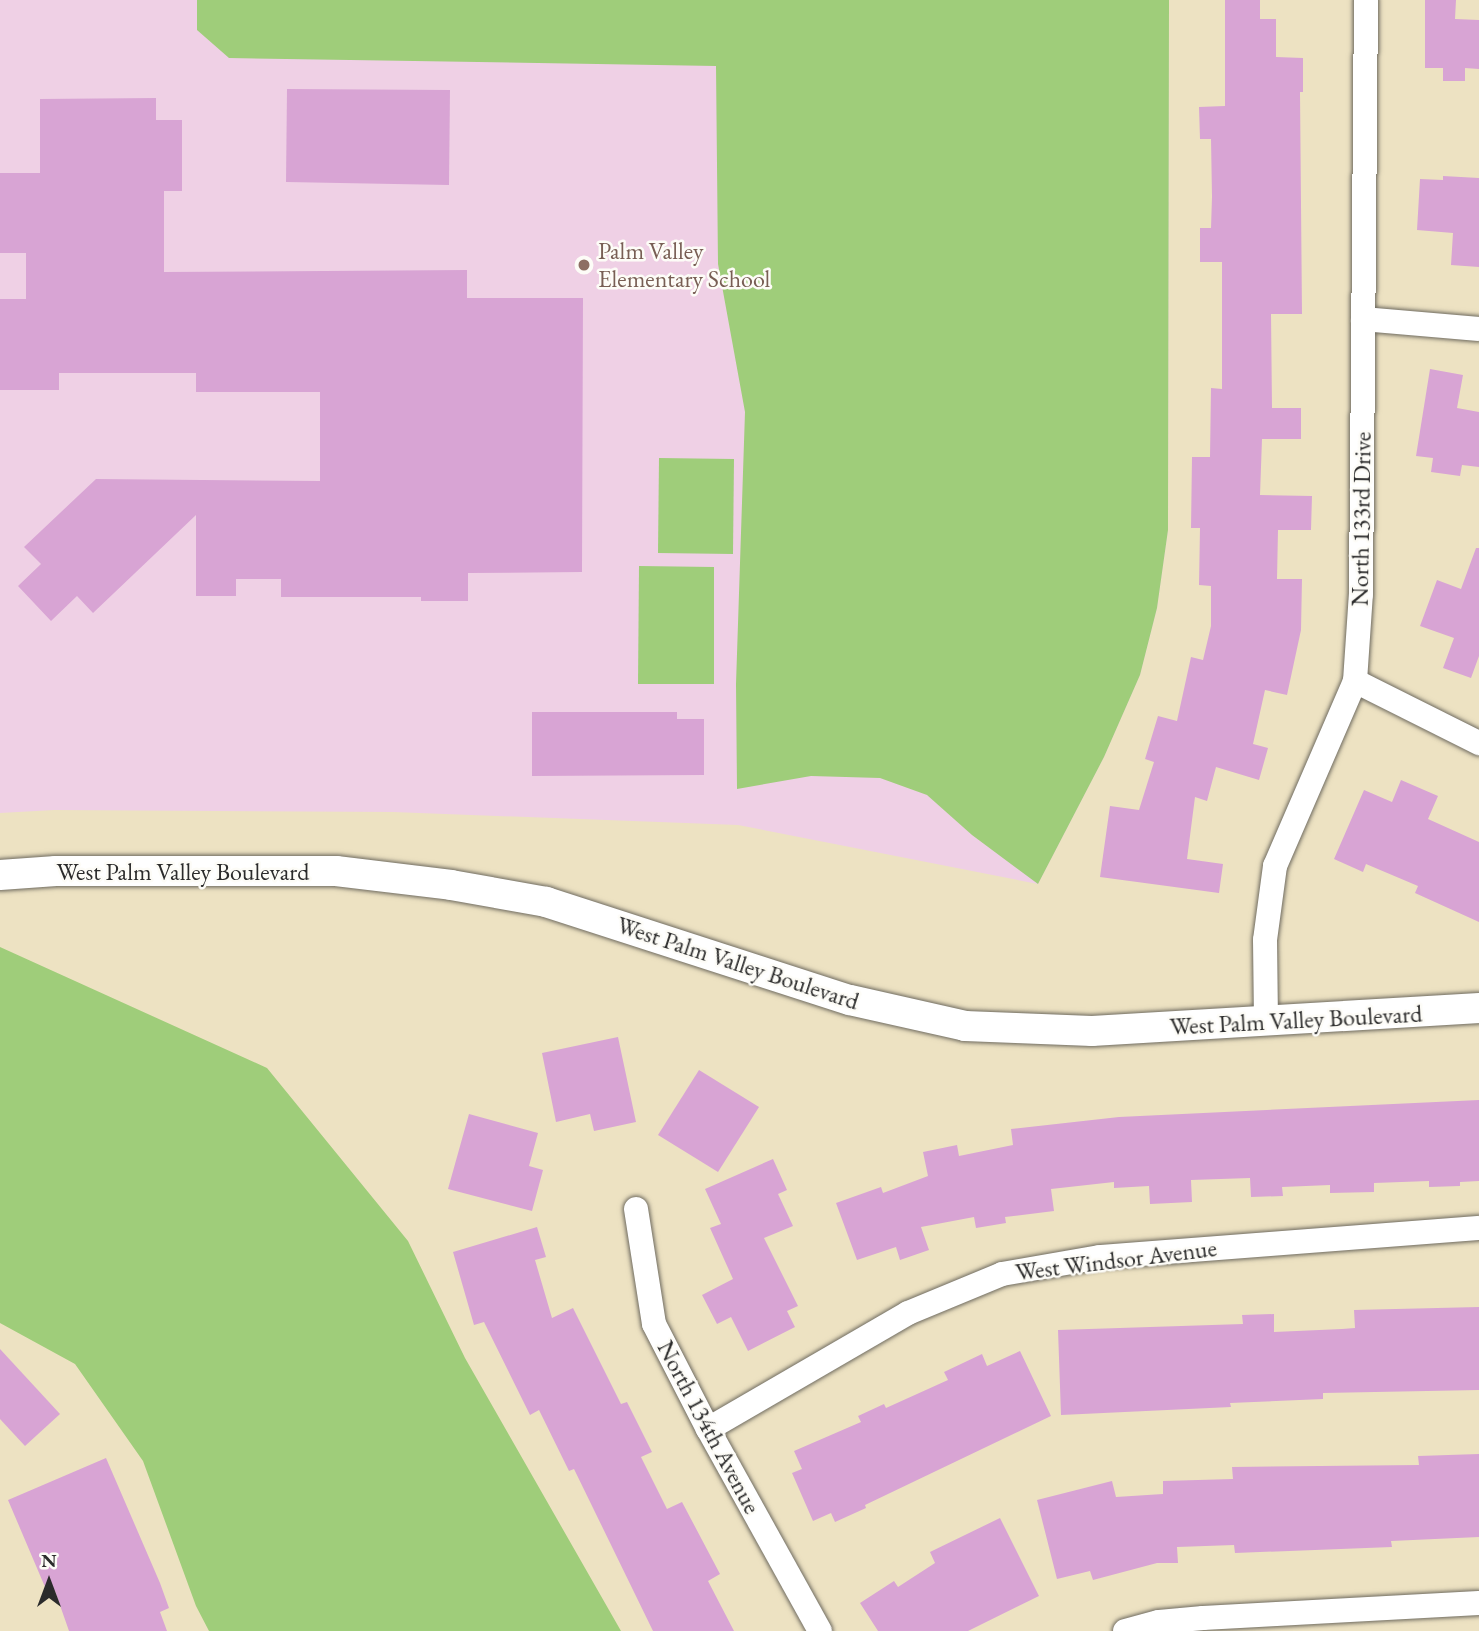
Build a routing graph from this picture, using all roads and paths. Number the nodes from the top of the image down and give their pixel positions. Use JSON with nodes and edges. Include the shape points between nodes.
{"nodes":[{"id":1,"x":1366,"y":0,"type":"edge"},
{"id":2,"x":1363,"y":319,"type":"junction"},
{"id":3,"x":1479,"y":328,"type":"edge"},
{"id":4,"x":1355,"y":681,"type":"junction"},
{"id":5,"x":1479,"y":743,"type":"edge"},
{"id":6,"x":0,"y":875,"type":"edge"},
{"id":7,"x":1479,"y":1008,"type":"edge"},
{"id":8,"x":1266,"y":1021,"type":"junction"},
{"id":9,"x":636,"y":1209,"type":"dead end"},
{"id":10,"x":1479,"y":1228,"type":"edge"},
{"id":11,"x":708,"y":1429,"type":"junction"},
{"id":12,"x":1479,"y":1603,"type":"edge"},
{"id":13,"x":820,"y":1631,"type":"edge"},
{"id":14,"x":1125,"y":1631,"type":"edge"}],
"edges":[{"from":1,"to":2,"type":"street","name":"North 133rd Drive"},
{"from":2,"to":3,"type":"street"},
{"from":2,"to":4,"type":"street","name":"North 133rd Drive","via":[[1361,594]]},
{"from":4,"to":5,"type":"street"},
{"from":4,"to":8,"type":"street","name":"North 133rd Drive","via":[[1275,866],[1265,940]]},
{"from":6,"to":8,"type":"street","name":"West Palm Valley Boulevard","via":[[336,871],[546,902],[850,1000],[965,1026],[1092,1031]]},
{"from":7,"to":8,"type":"street","name":"West Palm Valley Boulevard"},
{"from":9,"to":11,"type":"street","name":"North 134th Avenue","via":[[654,1324]]},
{"from":10,"to":11,"type":"street","name":"West Windsor Avenue","via":[[1100,1257],[1002,1274],[908,1313]]},
{"from":11,"to":13,"type":"street","name":"North 134th Avenue"},
{"from":12,"to":14,"type":"street","via":[[1203,1618]]}]}
